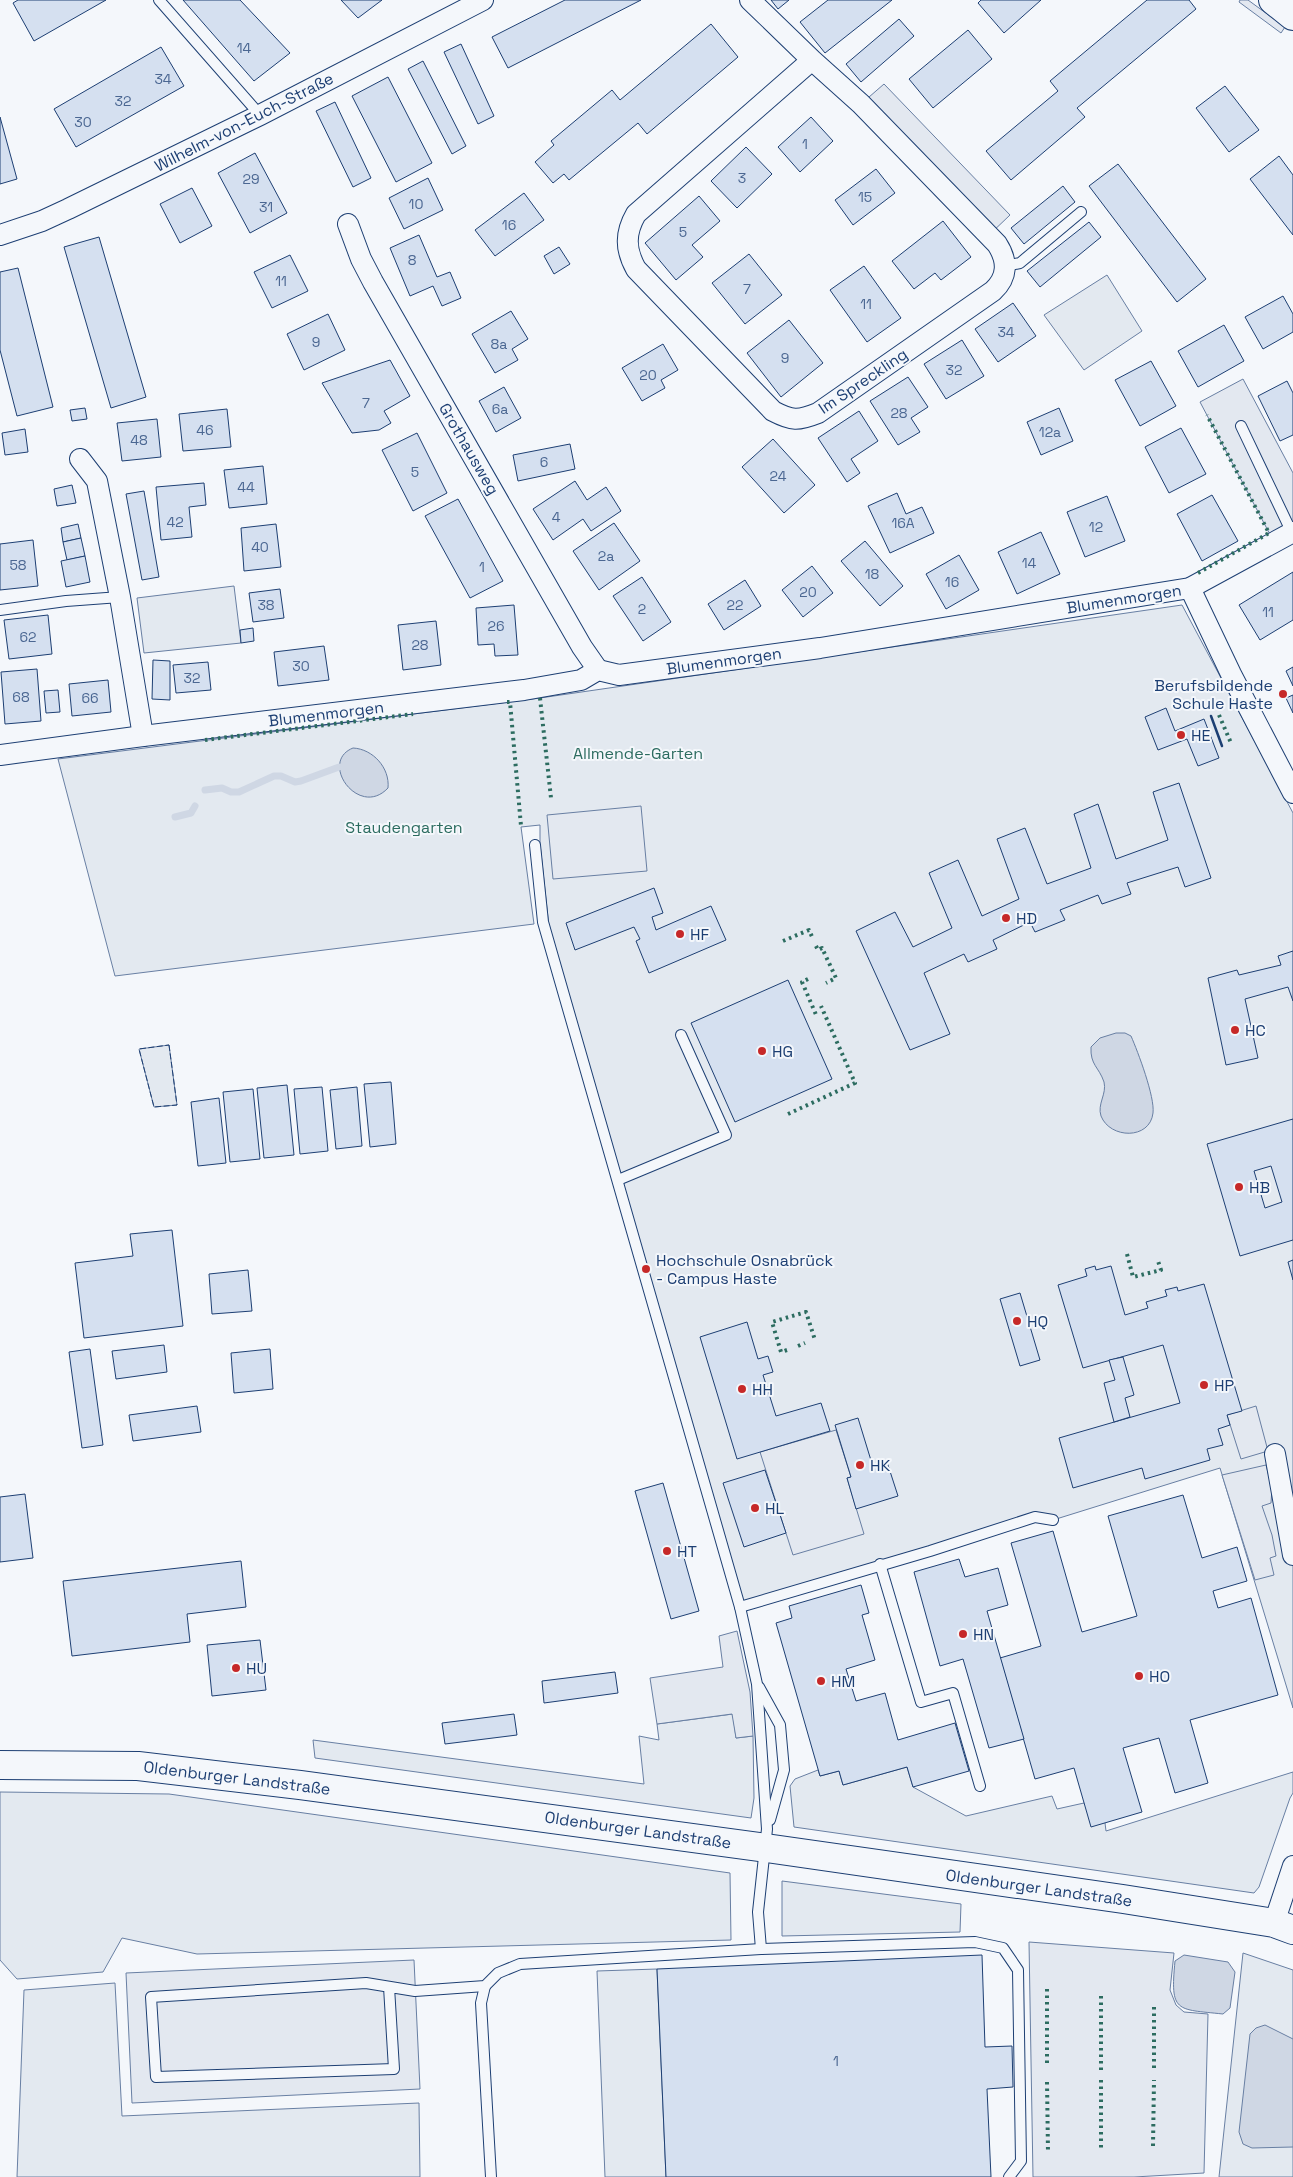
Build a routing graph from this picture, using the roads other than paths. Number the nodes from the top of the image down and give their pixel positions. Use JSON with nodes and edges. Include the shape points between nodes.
{"nodes":[{"id":1,"x":159,"y":0,"type":"edge"},
{"id":2,"x":484,"y":0,"type":"edge"},
{"id":3,"x":750,"y":0,"type":"edge"},
{"id":4,"x":1273,"y":0,"type":"edge"},
{"id":5,"x":1293,"y":16,"type":"edge"},
{"id":6,"x":812,"y":60,"type":"junction"},
{"id":7,"x":260,"y":115,"type":"junction"},
{"id":8,"x":1081,"y":212,"type":"dead end"},
{"id":9,"x":348,"y":224,"type":"dead end"},
{"id":10,"x":0,"y":235,"type":"edge"},
{"id":11,"x":1005,"y":266,"type":"junction"},
{"id":12,"x":1240,"y":426,"type":"dead end"},
{"id":13,"x":80,"y":459,"type":"dead end"},
{"id":14,"x":1292,"y":532,"type":"edge"},
{"id":15,"x":1190,"y":588,"type":"junction"},
{"id":16,"x":120,"y":597,"type":"junction"},
{"id":17,"x":0,"y":610,"type":"edge"},
{"id":18,"x":598,"y":670,"type":"junction"},
{"id":19,"x":143,"y":736,"type":"junction"},
{"id":20,"x":0,"y":755,"type":"edge"},
{"id":21,"x":1293,"y":793,"type":"edge"},
{"id":22,"x":535,"y":845,"type":"dead end"},
{"id":23,"x":681,"y":1035,"type":"dead end"},
{"id":24,"x":618,"y":1180,"type":"junction"},
{"id":25,"x":1275,"y":1454,"type":"dead end"},
{"id":26,"x":1053,"y":1520,"type":"dead end"},
{"id":27,"x":1293,"y":1554,"type":"edge"},
{"id":28,"x":880,"y":1564,"type":"junction"},
{"id":29,"x":740,"y":1607,"type":"junction"},
{"id":30,"x":757,"y":1684,"type":"junction"},
{"id":31,"x":0,"y":1765,"type":"edge"},
{"id":32,"x":980,"y":1786,"type":"dead end"},
{"id":33,"x":767,"y":1838,"type":"junction"},
{"id":34,"x":1293,"y":1866,"type":"edge"},
{"id":35,"x":1284,"y":1926,"type":"edge"},
{"id":36,"x":761,"y":1949,"type":"junction"},
{"id":37,"x":485,"y":1986,"type":"junction"},
{"id":38,"x":389,"y":1987,"type":"junction"},
{"id":39,"x":491,"y":2177,"type":"edge"},
{"id":40,"x":1009,"y":2177,"type":"edge"}],
"edges":[{"from":1,"to":7,"type":"lane"},
{"from":2,"to":7,"type":"street","name":"Wilhelm-von-Euch-Straße"},
{"from":3,"to":6,"type":"street"},
{"from":4,"to":5,"type":"street"},
{"from":6,"to":11,"type":"street","via":[[861,104],[997,244]]},
{"from":6,"to":11,"type":"street","name":"Im Spreckling","via":[[636,214],[629,226],[627,244],[636,269],[773,411],[788,419],[803,419],[818,413],[993,292],[1001,284]]},
{"from":7,"to":10,"type":"street","name":"Wilhelm-von-Euch-Straße","via":[[42,221]]},
{"from":8,"to":11,"type":"lane","via":[[1020,263]]},
{"from":9,"to":18,"type":"street","name":"Grothausweg","via":[[373,282]]},
{"from":12,"to":14,"type":"lane"},
{"from":13,"to":16,"type":"street","via":[[97,480]]},
{"from":14,"to":15,"type":"street","name":"Blumenmorgen"},
{"from":15,"to":18,"type":"street","name":"Blumenmorgen","via":[[810,649],[619,675]]},
{"from":15,"to":21,"type":"street"},
{"from":16,"to":17,"type":"lane"},
{"from":16,"to":19,"type":"street"},
{"from":18,"to":19,"type":"street","name":"Blumenmorgen","via":[[581,680],[524,690]]},
{"from":19,"to":20,"type":"street","name":"Blumenmorgen"},
{"from":22,"to":24,"type":"lane","via":[[544,922]]},
{"from":23,"to":24,"type":"lane","via":[[726,1135]]},
{"from":24,"to":29,"type":"lane"},
{"from":25,"to":27,"type":"street"},
{"from":26,"to":28,"type":"lane","via":[[1034,1517]]},
{"from":28,"to":29,"type":"lane"},
{"from":28,"to":32,"type":"lane","via":[[921,1702],[953,1693]]},
{"from":29,"to":30,"type":"lane"},
{"from":30,"to":33,"type":"lane"},
{"from":30,"to":33,"type":"lane","via":[[780,1725],[784,1770]]},
{"from":31,"to":33,"type":"street","name":"Oldenburger Landstraße","via":[[138,1766]]},
{"from":33,"to":35,"type":"street","name":"Oldenburger Landstraße"},
{"from":33,"to":36,"type":"lane","via":[[758,1912]]},
{"from":34,"to":35,"type":"street","name":"Oldenburger Landstraße"},
{"from":36,"to":37,"type":"lane","via":[[520,1964],[498,1973]]},
{"from":36,"to":40,"type":"lane","via":[[975,1942],[1003,1948],[1018,1970],[1021,2161]]},
{"from":37,"to":38,"type":"lane","via":[[415,1991]]},
{"from":37,"to":39,"type":"lane","via":[[481,2003]]},
{"from":38,"to":38,"type":"lane","via":[[366,1983],[151,1996],[156,2077],[394,2069]]}]}
